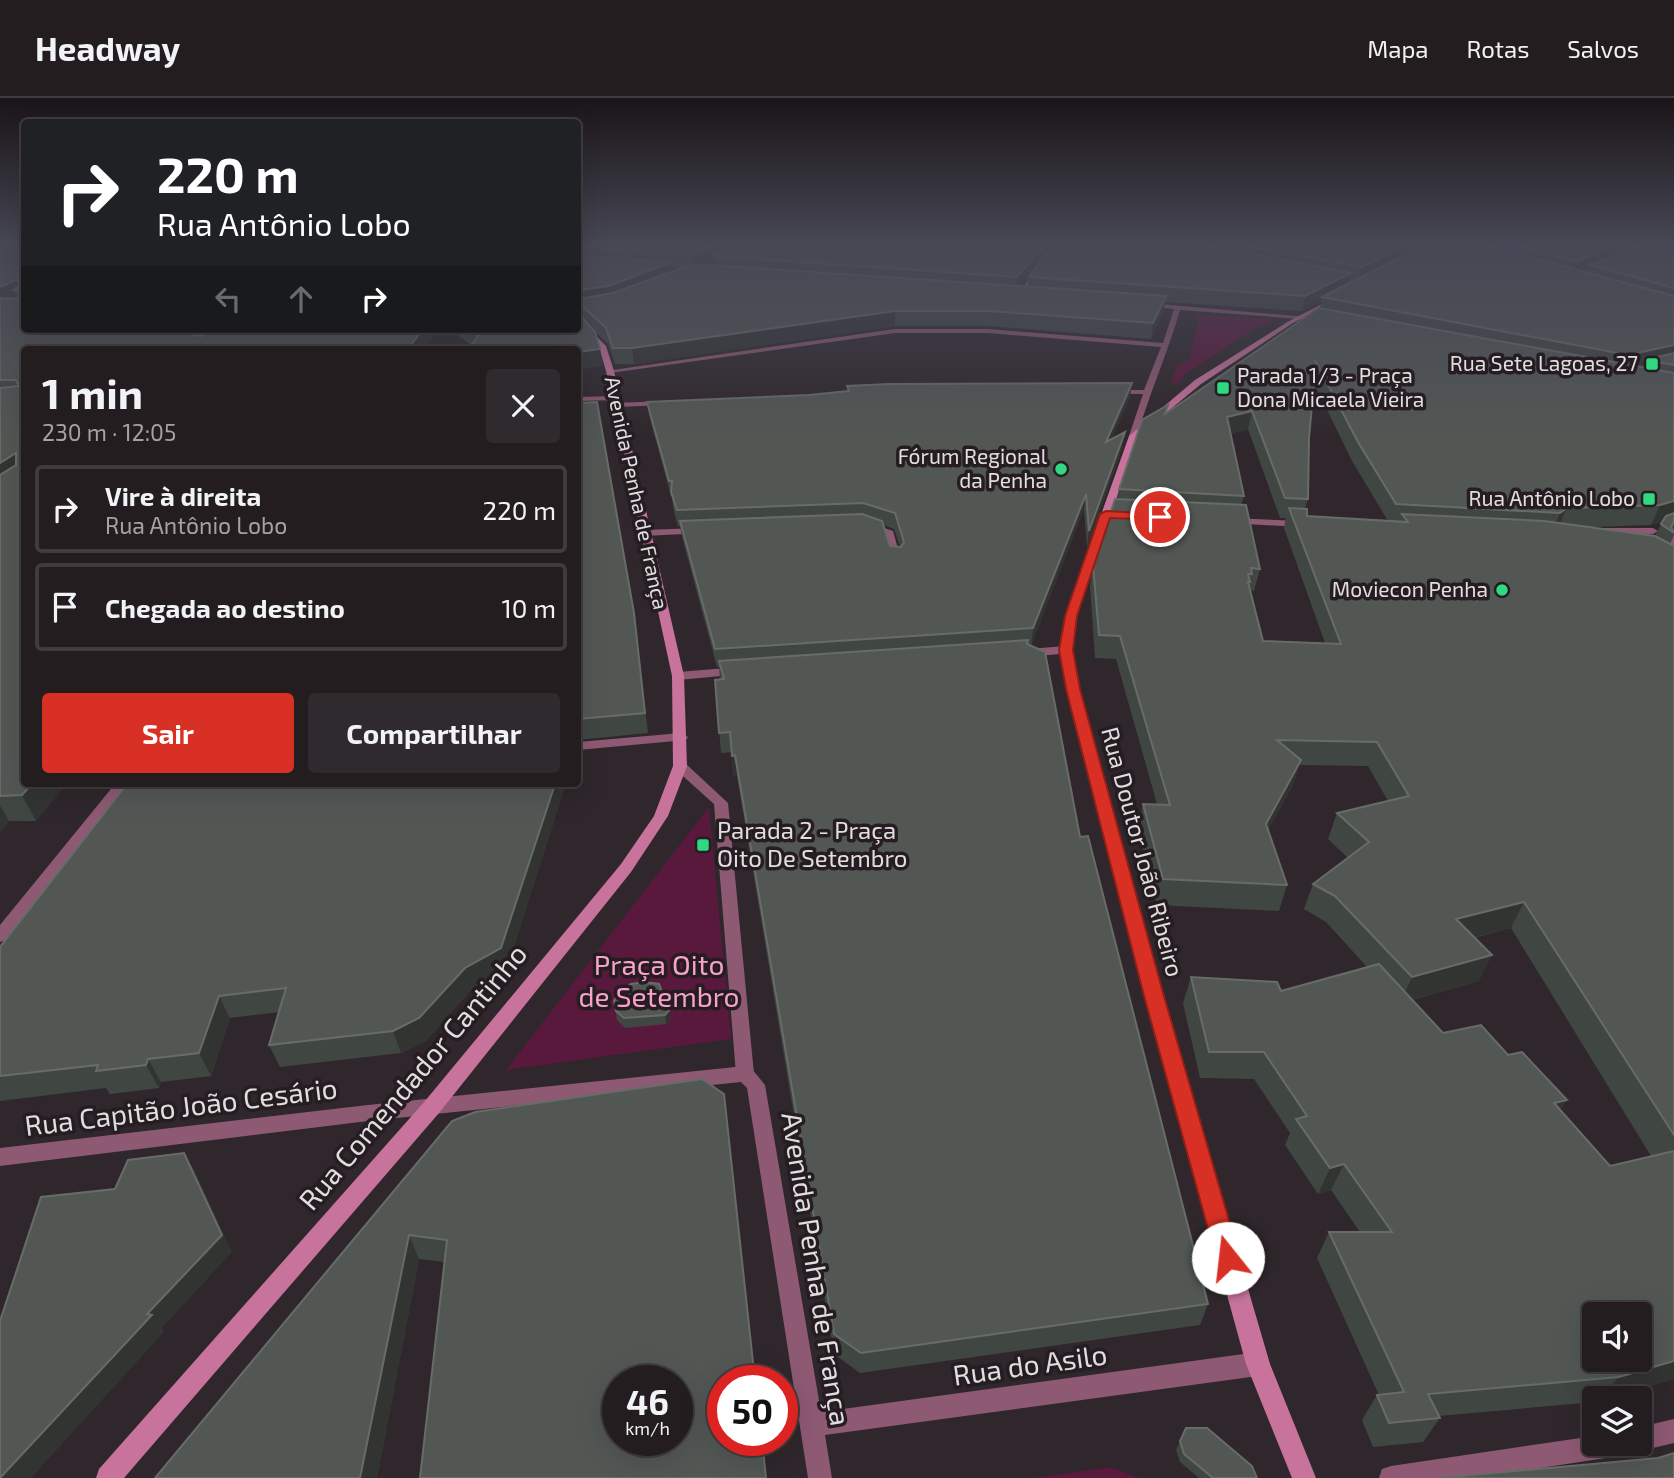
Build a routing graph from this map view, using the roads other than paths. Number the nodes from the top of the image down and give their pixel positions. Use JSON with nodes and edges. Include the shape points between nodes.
{"nodes":[{"id":1,"x":1178,"y":308,"type":"edge"},
{"id":2,"x":1197,"y":308,"type":"edge"},
{"id":3,"x":1317,"y":308,"type":"edge"},
{"id":4,"x":1302,"y":316,"type":"junction"},
{"id":5,"x":1325,"y":319,"type":"edge"},
{"id":6,"x":581,"y":323,"type":"edge"},
{"id":7,"x":1167,"y":345,"type":"junction"},
{"id":8,"x":610,"y":371,"type":"junction"},
{"id":9,"x":1105,"y":392,"type":"edge"},
{"id":10,"x":1144,"y":392,"type":"junction"},
{"id":11,"x":581,"y":399,"type":"edge"},
{"id":12,"x":616,"y":402,"type":"junction"},
{"id":13,"x":679,"y":402,"type":"edge"},
{"id":14,"x":1133,"y":436,"type":"junction"},
{"id":15,"x":1106,"y":514,"type":"junction"},
{"id":16,"x":1120,"y":515,"type":"edge"},
{"id":17,"x":1217,"y":520,"type":"edge"},
{"id":18,"x":862,"y":524,"type":"edge"},
{"id":19,"x":1314,"y":525,"type":"edge"},
{"id":20,"x":1666,"y":526,"type":"edge"},
{"id":21,"x":713,"y":530,"type":"edge"},
{"id":22,"x":1653,"y":531,"type":"junction"},
{"id":23,"x":1589,"y":532,"type":"edge"},
{"id":24,"x":643,"y":533,"type":"junction"},
{"id":25,"x":1674,"y":538,"type":"edge"},
{"id":26,"x":1643,"y":546,"type":"edge"},
{"id":27,"x":1674,"y":556,"type":"edge"},
{"id":28,"x":896,"y":559,"type":"edge"},
{"id":29,"x":1661,"y":560,"type":"edge"},
{"id":30,"x":1674,"y":567,"type":"edge"},
{"id":31,"x":1066,"y":650,"type":"junction"},
{"id":32,"x":1011,"y":654,"type":"edge"},
{"id":33,"x":749,"y":671,"type":"edge"},
{"id":34,"x":678,"y":676,"type":"junction"},
{"id":35,"x":681,"y":737,"type":"junction"},
{"id":36,"x":581,"y":746,"type":"edge"},
{"id":37,"x":680,"y":766,"type":"junction"},
{"id":38,"x":120,"y":787,"type":"edge"},
{"id":39,"x":0,"y":936,"type":"edge"},
{"id":40,"x":745,"y":1074,"type":"junction"},
{"id":41,"x":432,"y":1107,"type":"junction"},
{"id":42,"x":0,"y":1157,"type":"edge"},
{"id":43,"x":1258,"y":1364,"type":"junction"},
{"id":44,"x":811,"y":1425,"type":"junction"},
{"id":45,"x":1674,"y":1431,"type":"edge"},
{"id":46,"x":1652,"y":1436,"type":"edge"},
{"id":47,"x":1582,"y":1450,"type":"edge"},
{"id":48,"x":108,"y":1478,"type":"edge"},
{"id":49,"x":820,"y":1478,"type":"edge"},
{"id":50,"x":1304,"y":1478,"type":"edge"},
{"id":51,"x":1391,"y":1478,"type":"edge"}],
"edges":[{"from":1,"to":7,"type":"street"},
{"from":2,"to":4,"type":"street"},
{"from":3,"to":4,"type":"main road"},
{"from":4,"to":5,"type":"street"},
{"from":4,"to":14,"type":"main road","via":[[1198,382]]},
{"from":6,"to":8,"type":"main road","name":"Avenida Penha de França","via":[[602,346]]},
{"from":7,"to":8,"type":"street","via":[[989,331],[908,330]]},
{"from":7,"to":10,"type":"street"},
{"from":8,"to":12,"type":"main road","name":"Avenida Penha de França"},
{"from":9,"to":10,"type":"street"},
{"from":10,"to":14,"type":"street"},
{"from":11,"to":12,"type":"street"},
{"from":12,"to":13,"type":"street"},
{"from":12,"to":24,"type":"main road","name":"Avenida Penha de França"},
{"from":14,"to":15,"type":"main road","name":"Rua Doutor João Ribeiro"},
{"from":15,"to":16,"type":"street"},
{"from":15,"to":31,"type":"main road","name":"Rua Doutor João Ribeiro","via":[[1071,616]]},
{"from":17,"to":19,"type":"street"},
{"from":18,"to":28,"type":"street","via":[[889,533]]},
{"from":20,"to":22,"type":"street"},
{"from":21,"to":24,"type":"street"},
{"from":22,"to":23,"type":"street"},
{"from":22,"to":26,"type":"street","via":[[1644,538]]},
{"from":24,"to":34,"type":"main road","name":"Avenida Penha de França"},
{"from":25,"to":27,"type":"street","via":[[1668,549]]},
{"from":29,"to":30,"type":"street"},
{"from":31,"to":32,"type":"street"},
{"from":31,"to":43,"type":"main road","name":"Rua Doutor João Ribeiro","via":[[1161,1022]]},
{"from":33,"to":34,"type":"street"},
{"from":34,"to":35,"type":"main road","name":"Rua Comendador Cantinho"},
{"from":35,"to":36,"type":"street"},
{"from":35,"to":37,"type":"main road","name":"Rua Comendador Cantinho"},
{"from":37,"to":40,"type":"street","name":"Avenida Penha de França","via":[[721,803]]},
{"from":37,"to":41,"type":"main road","name":"Rua Comendador Cantinho","via":[[661,816],[626,868]]},
{"from":38,"to":39,"type":"street"},
{"from":40,"to":41,"type":"street","name":"Rua Capitão João Cesário"},
{"from":40,"to":44,"type":"street","name":"Avenida Penha de França","via":[[756,1085]]},
{"from":41,"to":42,"type":"street","name":"Rua Capitão João Cesário"},
{"from":41,"to":48,"type":"main road","name":"Rua Comendador Cantinho"},
{"from":43,"to":44,"type":"street","name":"Rua do Asilo"},
{"from":43,"to":50,"type":"main road","name":"Rua Doutor João Ribeiro"},
{"from":44,"to":49,"type":"street","name":"Avenida Penha de França"},
{"from":45,"to":46,"type":"street"},
{"from":47,"to":51,"type":"street"}]}
